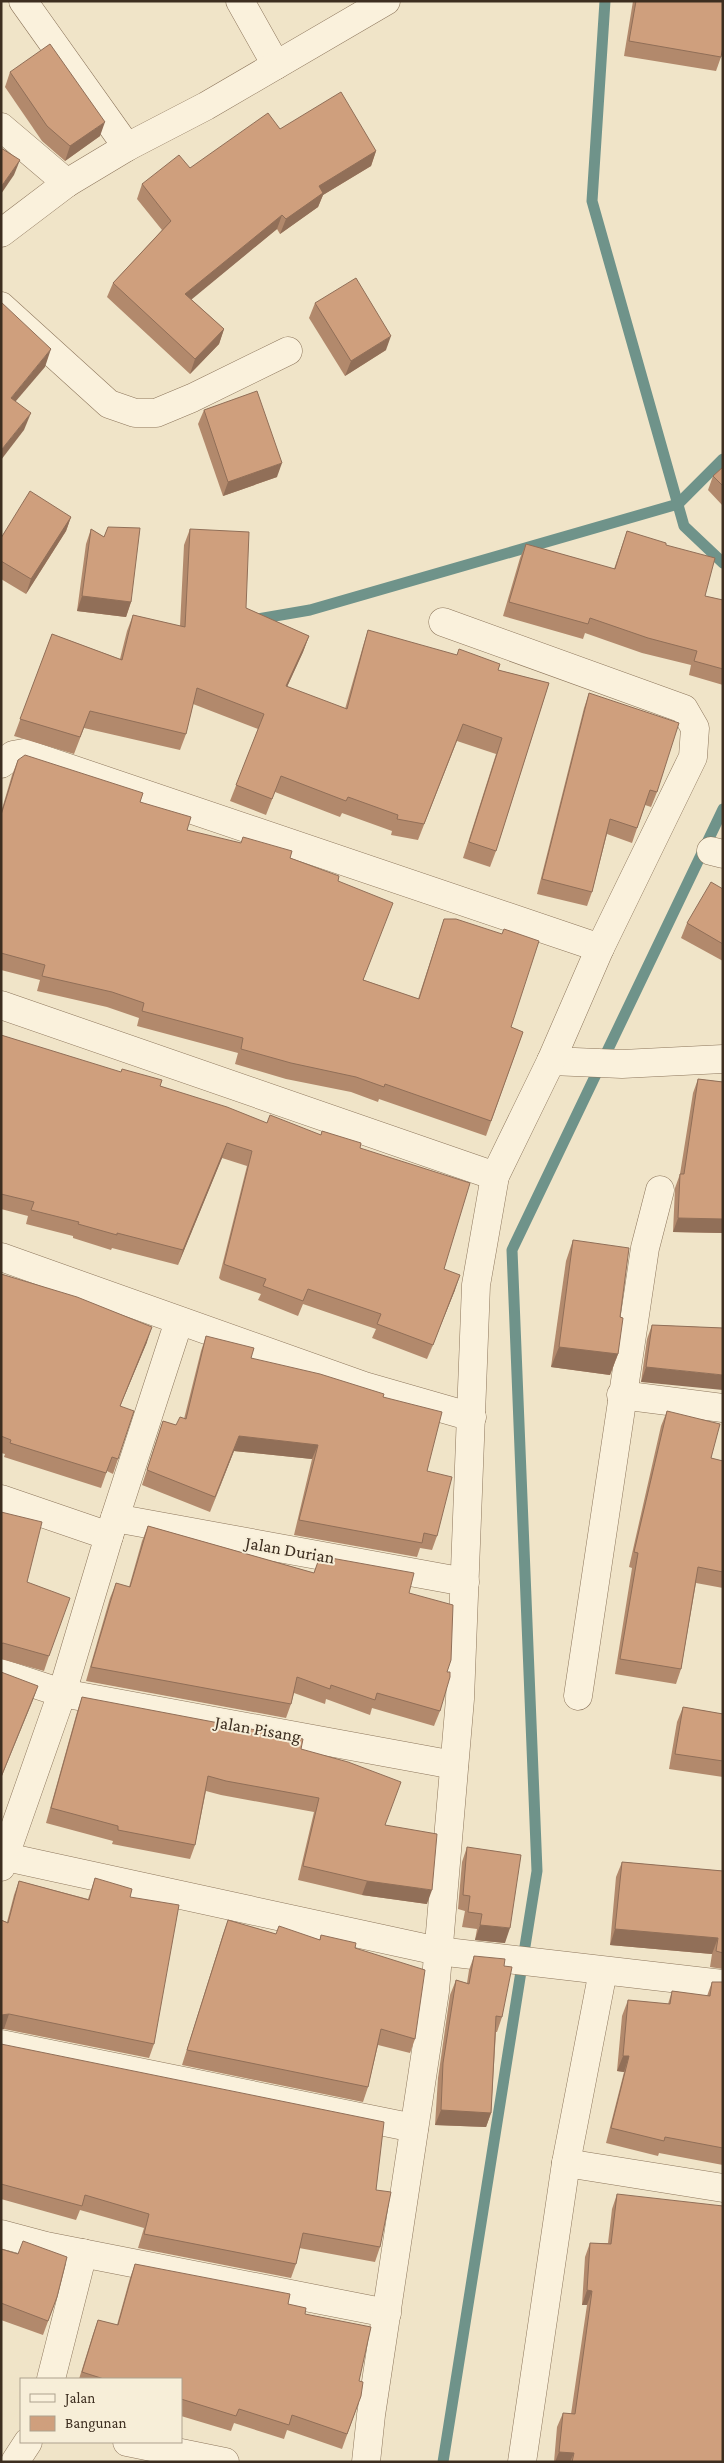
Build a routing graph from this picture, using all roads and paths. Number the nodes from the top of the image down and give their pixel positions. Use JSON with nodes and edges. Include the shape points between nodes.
{"nodes":[{"id":1,"x":22,"y":1,"type":"edge"},
{"id":2,"x":240,"y":1,"type":"edge"},
{"id":3,"x":386,"y":1,"type":"edge"},
{"id":4,"x":276,"y":65,"type":"junction"},
{"id":5,"x":1,"y":127,"type":"edge"},
{"id":6,"x":127,"y":147,"type":"junction"},
{"id":7,"x":67,"y":183,"type":"junction"},
{"id":8,"x":1,"y":233,"type":"edge"},
{"id":9,"x":1,"y":306,"type":"edge"},
{"id":10,"x":288,"y":351,"type":"dead end"},
{"id":11,"x":443,"y":622,"type":"dead end"},
{"id":12,"x":1,"y":764,"type":"edge"},
{"id":13,"x":600,"y":948,"type":"junction"},
{"id":14,"x":1,"y":1005,"type":"edge"},
{"id":15,"x":723,"y":1059,"type":"edge"},
{"id":16,"x":562,"y":1062,"type":"junction"},
{"id":17,"x":495,"y":1176,"type":"junction"},
{"id":18,"x":660,"y":1190,"type":"dead end"},
{"id":19,"x":1,"y":1257,"type":"edge"},
{"id":20,"x":179,"y":1321,"type":"junction"},
{"id":21,"x":621,"y":1395,"type":"junction"},
{"id":22,"x":723,"y":1408,"type":"edge"},
{"id":23,"x":472,"y":1417,"type":"junction"},
{"id":24,"x":1,"y":1499,"type":"edge"},
{"id":25,"x":112,"y":1527,"type":"junction"},
{"id":26,"x":465,"y":1582,"type":"junction"},
{"id":27,"x":1,"y":1673,"type":"edge"},
{"id":28,"x":62,"y":1693,"type":"junction"},
{"id":29,"x":578,"y":1696,"type":"dead end"},
{"id":30,"x":454,"y":1765,"type":"junction"},
{"id":31,"x":2,"y":1860,"type":"edge"},
{"id":32,"x":438,"y":1951,"type":"junction"},
{"id":33,"x":603,"y":1971,"type":"junction"},
{"id":34,"x":723,"y":1984,"type":"edge"},
{"id":35,"x":1,"y":2044,"type":"edge"},
{"id":36,"x":414,"y":2128,"type":"junction"},
{"id":37,"x":566,"y":2163,"type":"junction"},
{"id":38,"x":723,"y":2188,"type":"edge"},
{"id":39,"x":1,"y":2234,"type":"edge"},
{"id":40,"x":83,"y":2253,"type":"junction"},
{"id":41,"x":387,"y":2313,"type":"junction"},
{"id":42,"x":51,"y":2378,"type":"edge"},
{"id":43,"x":27,"y":2443,"type":"edge"},
{"id":44,"x":131,"y":2443,"type":"edge"},
{"id":45,"x":15,"y":2462,"type":"edge"},
{"id":46,"x":224,"y":2462,"type":"edge"},
{"id":47,"x":366,"y":2462,"type":"edge"},
{"id":48,"x":522,"y":2462,"type":"edge"}],
"edges":[{"from":1,"to":6,"type":"street"},
{"from":2,"to":4,"type":"street"},
{"from":3,"to":4,"type":"street"},
{"from":4,"to":6,"type":"street"},
{"from":5,"to":7,"type":"street"},
{"from":6,"to":7,"type":"street"},
{"from":7,"to":8,"type":"street"},
{"from":9,"to":10,"type":"street","via":[[109,404],[135,413],[156,414]]},
{"from":11,"to":13,"type":"street","via":[[684,709],[695,728],[693,758]]},
{"from":12,"to":13,"type":"street","via":[[13,755],[24,753]]},
{"from":13,"to":16,"type":"street"},
{"from":14,"to":17,"type":"street"},
{"from":15,"to":16,"type":"street","via":[[622,1064]]},
{"from":16,"to":17,"type":"street"},
{"from":17,"to":23,"type":"street","via":[[476,1285]]},
{"from":18,"to":21,"type":"street","via":[[645,1248]]},
{"from":19,"to":20,"type":"street"},
{"from":20,"to":23,"type":"street","via":[[364,1386]]},
{"from":20,"to":25,"type":"street"},
{"from":21,"to":22,"type":"street"},
{"from":21,"to":29,"type":"street"},
{"from":23,"to":26,"type":"street"},
{"from":24,"to":25,"type":"street","name":"Jalan Durian"},
{"from":25,"to":26,"type":"street","name":"Jalan Durian"},
{"from":25,"to":28,"type":"street"},
{"from":26,"to":30,"type":"street"},
{"from":27,"to":28,"type":"street","name":"Jalan Pisang"},
{"from":28,"to":30,"type":"street","name":"Jalan Pisang"},
{"from":28,"to":31,"type":"street"},
{"from":30,"to":32,"type":"street"},
{"from":31,"to":32,"type":"street"},
{"from":32,"to":33,"type":"street"},
{"from":32,"to":36,"type":"street"},
{"from":33,"to":34,"type":"street"},
{"from":33,"to":37,"type":"street"},
{"from":35,"to":36,"type":"street"},
{"from":36,"to":41,"type":"street"},
{"from":37,"to":38,"type":"street"},
{"from":37,"to":48,"type":"street"},
{"from":39,"to":40,"type":"street"},
{"from":40,"to":41,"type":"street"},
{"from":40,"to":42,"type":"street"},
{"from":41,"to":47,"type":"street"},
{"from":43,"to":45,"type":"street"},
{"from":44,"to":46,"type":"street"}]}
